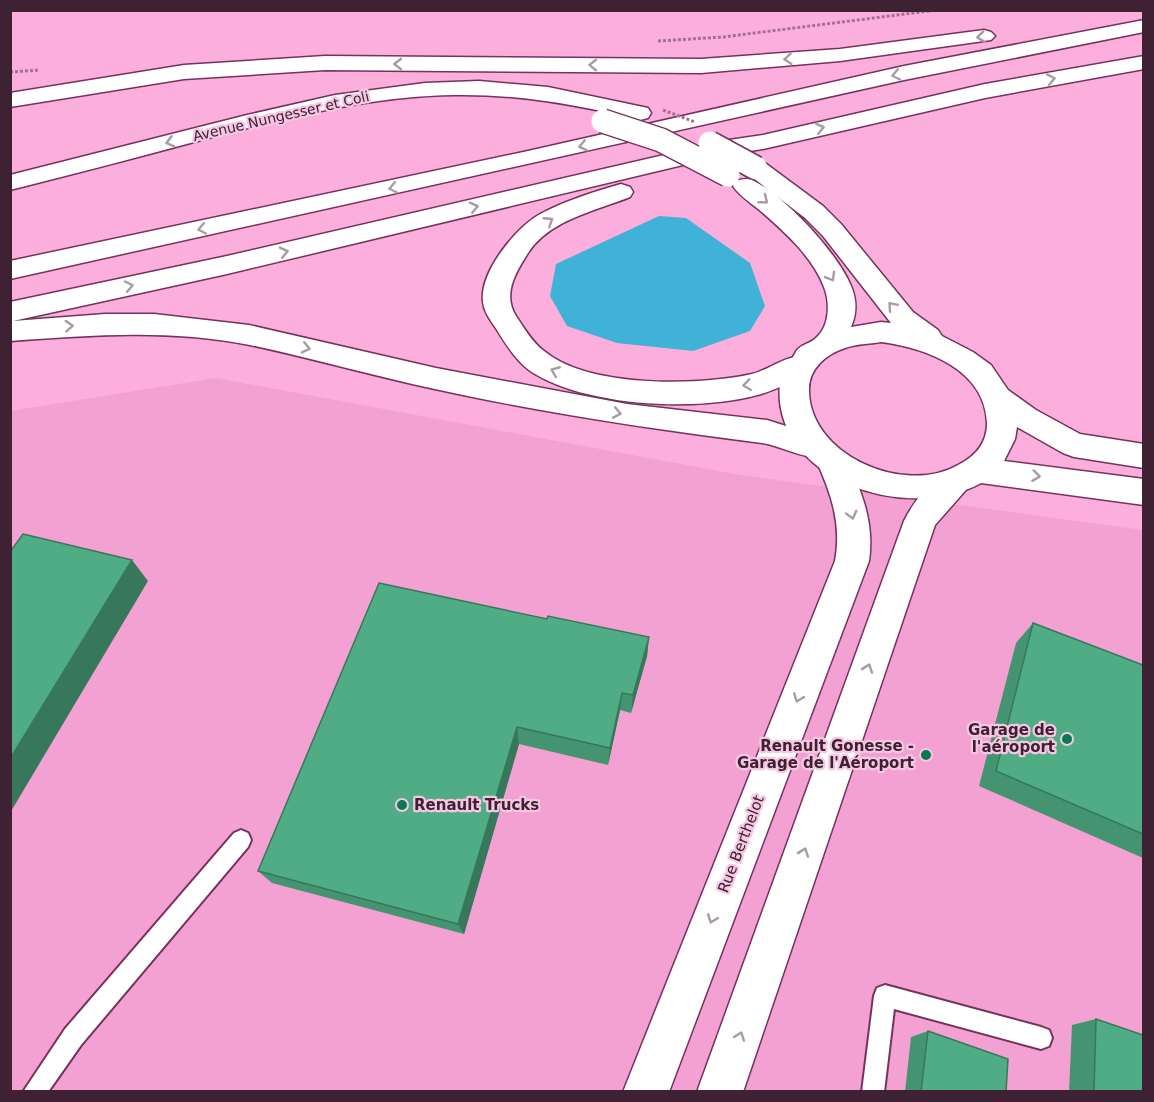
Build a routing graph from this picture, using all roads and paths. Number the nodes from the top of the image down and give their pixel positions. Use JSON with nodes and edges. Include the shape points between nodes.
{"nodes":[{"id":1,"x":1143,"y":15,"type":"edge"},
{"id":2,"x":1143,"y":26,"type":"edge"},
{"id":3,"x":1143,"y":62,"type":"edge"},
{"id":4,"x":10,"y":100,"type":"edge"},
{"id":5,"x":763,"y":142,"type":"junction"},
{"id":6,"x":10,"y":183,"type":"edge"},
{"id":7,"x":10,"y":200,"type":"edge"},
{"id":8,"x":10,"y":270,"type":"edge"},
{"id":9,"x":10,"y":312,"type":"edge"},
{"id":10,"x":10,"y":331,"type":"edge"},
{"id":11,"x":830,"y":341,"type":"junction"},
{"id":12,"x":937,"y":344,"type":"junction"},
{"id":13,"x":801,"y":365,"type":"junction"},
{"id":14,"x":996,"y":396,"type":"junction"},
{"id":15,"x":824,"y":454,"type":"junction"},
{"id":16,"x":1143,"y":456,"type":"edge"},
{"id":17,"x":966,"y":476,"type":"junction"},
{"id":18,"x":1143,"y":492,"type":"edge"},
{"id":19,"x":241,"y":840,"type":"dead end"},
{"id":20,"x":1041,"y":1038,"type":"dead end"},
{"id":21,"x":34,"y":1092,"type":"edge"},
{"id":22,"x":646,"y":1092,"type":"edge"},
{"id":23,"x":720,"y":1092,"type":"edge"},
{"id":24,"x":873,"y":1092,"type":"edge"}],
"edges":[{"from":1,"to":4,"type":"main road","one_way":true,"via":[[840,55],[701,66],[325,63],[184,72]]},
{"from":2,"to":8,"type":"main road","one_way":true,"via":[[904,73]]},
{"from":5,"to":3,"type":"main road","one_way":true,"via":[[985,91]]},
{"from":9,"to":5,"type":"main road","one_way":true},
{"from":13,"to":5,"type":"main road","one_way":true,"via":[[758,384],[710,391],[657,393],[588,384],[546,368],[533,358],[507,326],[496,301],[500,276],[523,241],[551,218],[596,199],[742,155]]},
{"from":12,"to":6,"type":"main road","name":"Avenue Nungesser et Coli","one_way":true,"bridge":true,"via":[[903,319],[832,230],[756,168],[685,130],[640,113],[573,98],[507,89],[377,93],[295,110]]},
{"from":7,"to":11,"type":"main road","name":"Avenue Nungesser et Coli","one_way":true,"bridge":true,"via":[[313,121],[394,107],[515,105],[553,110],[661,140],[728,175],[789,221],[833,279],[842,300]]},
{"from":10,"to":15,"type":"main road","one_way":true,"via":[[154,324],[249,335],[436,379],[627,415],[767,432]]},
{"from":11,"to":12,"type":"main road","via":[[881,332]]},
{"from":11,"to":13,"type":"main road"},
{"from":12,"to":14,"type":"main road","via":[[977,370]]},
{"from":13,"to":15,"type":"main road","via":[[792,387],[794,411],[799,424]]},
{"from":14,"to":16,"type":"main road","via":[[1066,442]]},
{"from":14,"to":17,"type":"main road","via":[[1003,419],[1000,442],[987,462]]},
{"from":15,"to":17,"type":"main road","via":[[859,476],[891,485],[924,487]]},
{"from":15,"to":22,"type":"main road","name":"Rue Berthelot","one_way":true,"via":[[846,493],[856,531],[852,561]]},
{"from":17,"to":18,"type":"main road","one_way":true},
{"from":23,"to":17,"type":"main road","one_way":true,"via":[[920,521]]},
{"from":19,"to":21,"type":"lane","via":[[73,1037]]},
{"from":20,"to":24,"type":"lane","via":[[885,996]]}]}
